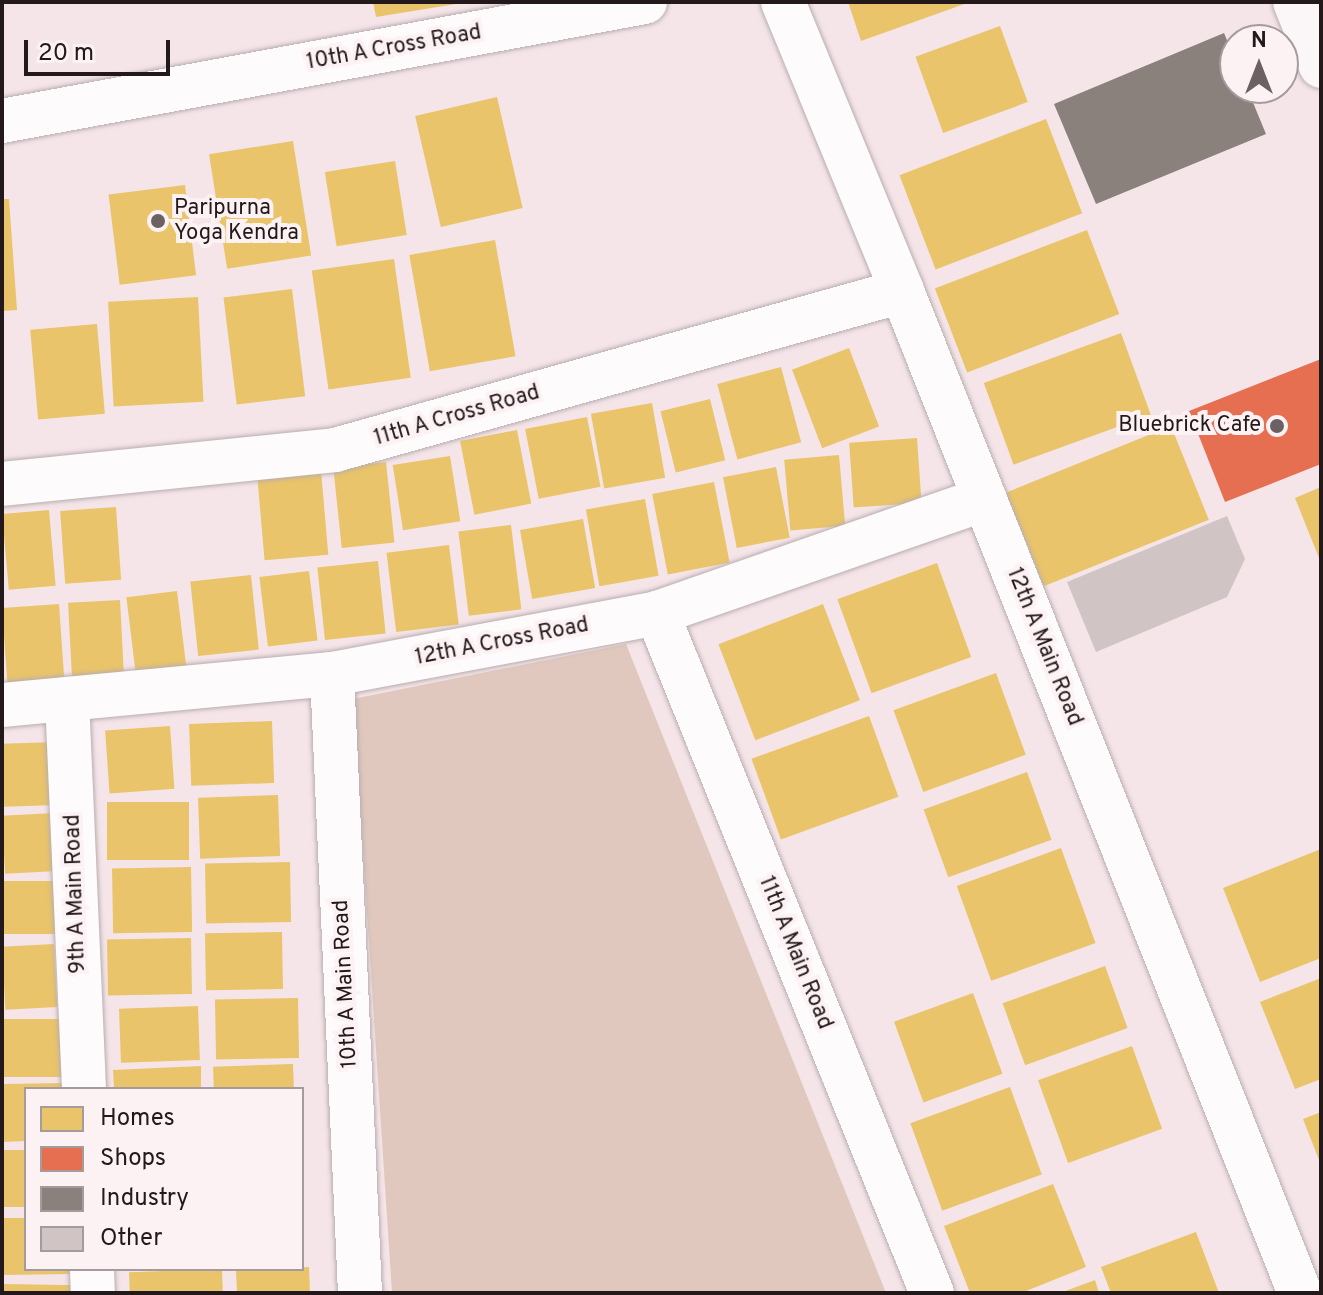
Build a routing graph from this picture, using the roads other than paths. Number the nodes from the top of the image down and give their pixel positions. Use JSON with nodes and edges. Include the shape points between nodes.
{"nodes":[{"id":1,"x":645,"y":2,"type":"edge"},
{"id":2,"x":783,"y":2,"type":"edge"},
{"id":3,"x":1295,"y":2,"type":"edge"},
{"id":4,"x":1321,"y":66,"type":"edge"},
{"id":5,"x":2,"y":121,"type":"edge"},
{"id":6,"x":902,"y":291,"type":"junction"},
{"id":7,"x":2,"y":484,"type":"edge"},
{"id":8,"x":985,"y":499,"type":"junction"},
{"id":9,"x":657,"y":613,"type":"junction"},
{"id":10,"x":332,"y":674,"type":"junction"},
{"id":11,"x":67,"y":699,"type":"junction"},
{"id":12,"x":2,"y":705,"type":"edge"},
{"id":13,"x":84,"y":1087,"type":"edge"},
{"id":14,"x":92,"y":1271,"type":"edge"},
{"id":15,"x":93,"y":1293,"type":"edge"},
{"id":16,"x":360,"y":1293,"type":"edge"},
{"id":17,"x":932,"y":1293,"type":"edge"},
{"id":18,"x":1300,"y":1293,"type":"edge"}],
"edges":[{"from":1,"to":5,"type":"street","name":"10th A Cross Road"},
{"from":2,"to":6,"type":"street","name":"12th A Main Road"},
{"from":3,"to":4,"type":"main road"},
{"from":6,"to":7,"type":"street","name":"11th A Cross Road","via":[[335,450]]},
{"from":6,"to":8,"type":"street","name":"12th A Main Road"},
{"from":8,"to":9,"type":"street","name":"12th A Cross Road"},
{"from":8,"to":18,"type":"street","name":"12th A Main Road"},
{"from":9,"to":10,"type":"street","name":"12th A Cross Road"},
{"from":9,"to":17,"type":"street","name":"11th A Main Road"},
{"from":10,"to":11,"type":"street","name":"12th A Cross Road"},
{"from":10,"to":16,"type":"street","name":"10th A Main Road"},
{"from":11,"to":12,"type":"street","name":"12th A Cross Road"},
{"from":11,"to":13,"type":"street","name":"9th A Main Road"},
{"from":14,"to":15,"type":"street"}]}
